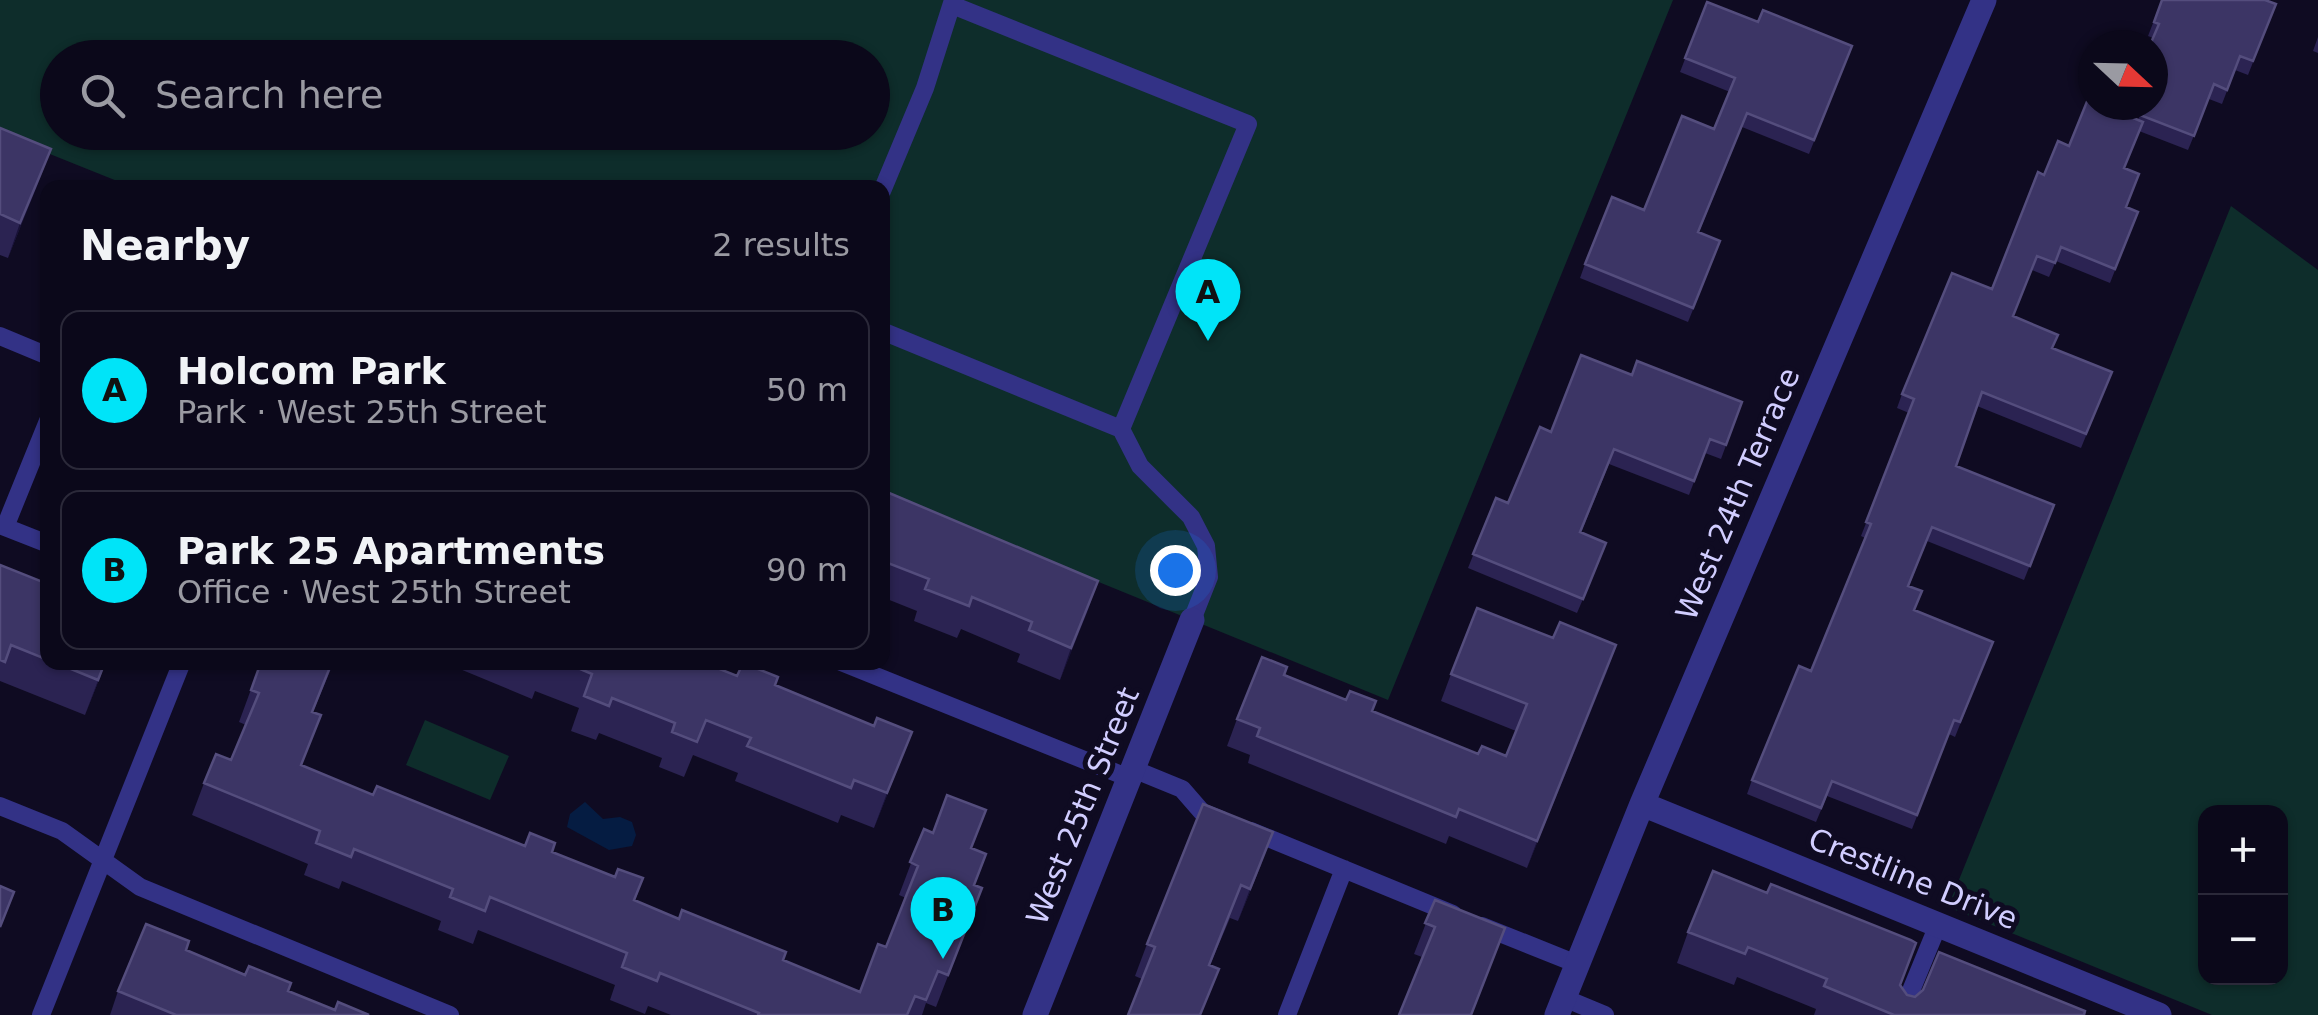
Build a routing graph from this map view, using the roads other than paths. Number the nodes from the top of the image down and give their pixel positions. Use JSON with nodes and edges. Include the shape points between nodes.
{"nodes":[{"id":1,"x":1984,"y":0,"type":"edge"},
{"id":2,"x":953,"y":2,"type":"edge"},
{"id":3,"x":886,"y":180,"type":"edge"},
{"id":4,"x":890,"y":335,"type":"edge"},
{"id":5,"x":0,"y":336,"type":"edge"},
{"id":6,"x":40,"y":353,"type":"edge"},
{"id":7,"x":1121,"y":429,"type":"junction"},
{"id":8,"x":40,"y":439,"type":"edge"},
{"id":9,"x":2,"y":526,"type":"edge"},
{"id":10,"x":40,"y":541,"type":"edge"},
{"id":11,"x":1192,"y":620,"type":"joint"},
{"id":12,"x":179,"y":670,"type":"edge"},
{"id":13,"x":863,"y":670,"type":"edge"},
{"id":14,"x":1131,"y":774,"type":"junction"},
{"id":15,"x":1642,"y":804,"type":"junction"},
{"id":16,"x":0,"y":806,"type":"edge"},
{"id":17,"x":103,"y":860,"type":"junction"},
{"id":18,"x":1344,"y":870,"type":"junction"},
{"id":19,"x":1938,"y":925,"type":"junction"},
{"id":20,"x":1577,"y":964,"type":"junction"},
{"id":21,"x":1560,"y":1006,"type":"edge"},
{"id":22,"x":41,"y":1015,"type":"edge"},
{"id":23,"x":450,"y":1015,"type":"edge"},
{"id":24,"x":1035,"y":1015,"type":"edge"},
{"id":25,"x":1286,"y":1015,"type":"edge"},
{"id":26,"x":1606,"y":1015,"type":"edge"},
{"id":27,"x":1901,"y":1015,"type":"edge"},
{"id":28,"x":2159,"y":1015,"type":"edge"}],
"edges":[{"from":1,"to":15,"type":"street","name":"West 24th Terrace"},
{"from":2,"to":3,"type":"lane"},
{"from":2,"to":7,"type":"lane","via":[[1248,124]]},
{"from":4,"to":7,"type":"lane"},
{"from":5,"to":6,"type":"lane"},
{"from":7,"to":11,"type":"lane","via":[[1140,466],[1190,518],[1206,546],[1209,577]]},
{"from":8,"to":9,"type":"lane"},
{"from":9,"to":10,"type":"lane"},
{"from":11,"to":14,"type":"street","name":"West 25th Street"},
{"from":12,"to":17,"type":"lane"},
{"from":13,"to":14,"type":"lane"},
{"from":14,"to":18,"type":"lane","via":[[1182,789],[1202,812]]},
{"from":14,"to":24,"type":"street","name":"West 25th Street"},
{"from":15,"to":19,"type":"street","name":"Crestline Drive"},
{"from":15,"to":20,"type":"street","name":"West 24th Terrace"},
{"from":16,"to":17,"type":"lane","via":[[62,831]]},
{"from":17,"to":22,"type":"lane"},
{"from":17,"to":23,"type":"lane","via":[[140,887]]},
{"from":18,"to":20,"type":"lane"},
{"from":18,"to":25,"type":"lane"},
{"from":19,"to":27,"type":"lane"},
{"from":19,"to":28,"type":"street","name":"Crestline Drive"},
{"from":20,"to":21,"type":"street","name":"West 24th Terrace"},
{"from":21,"to":26,"type":"lane"}]}
